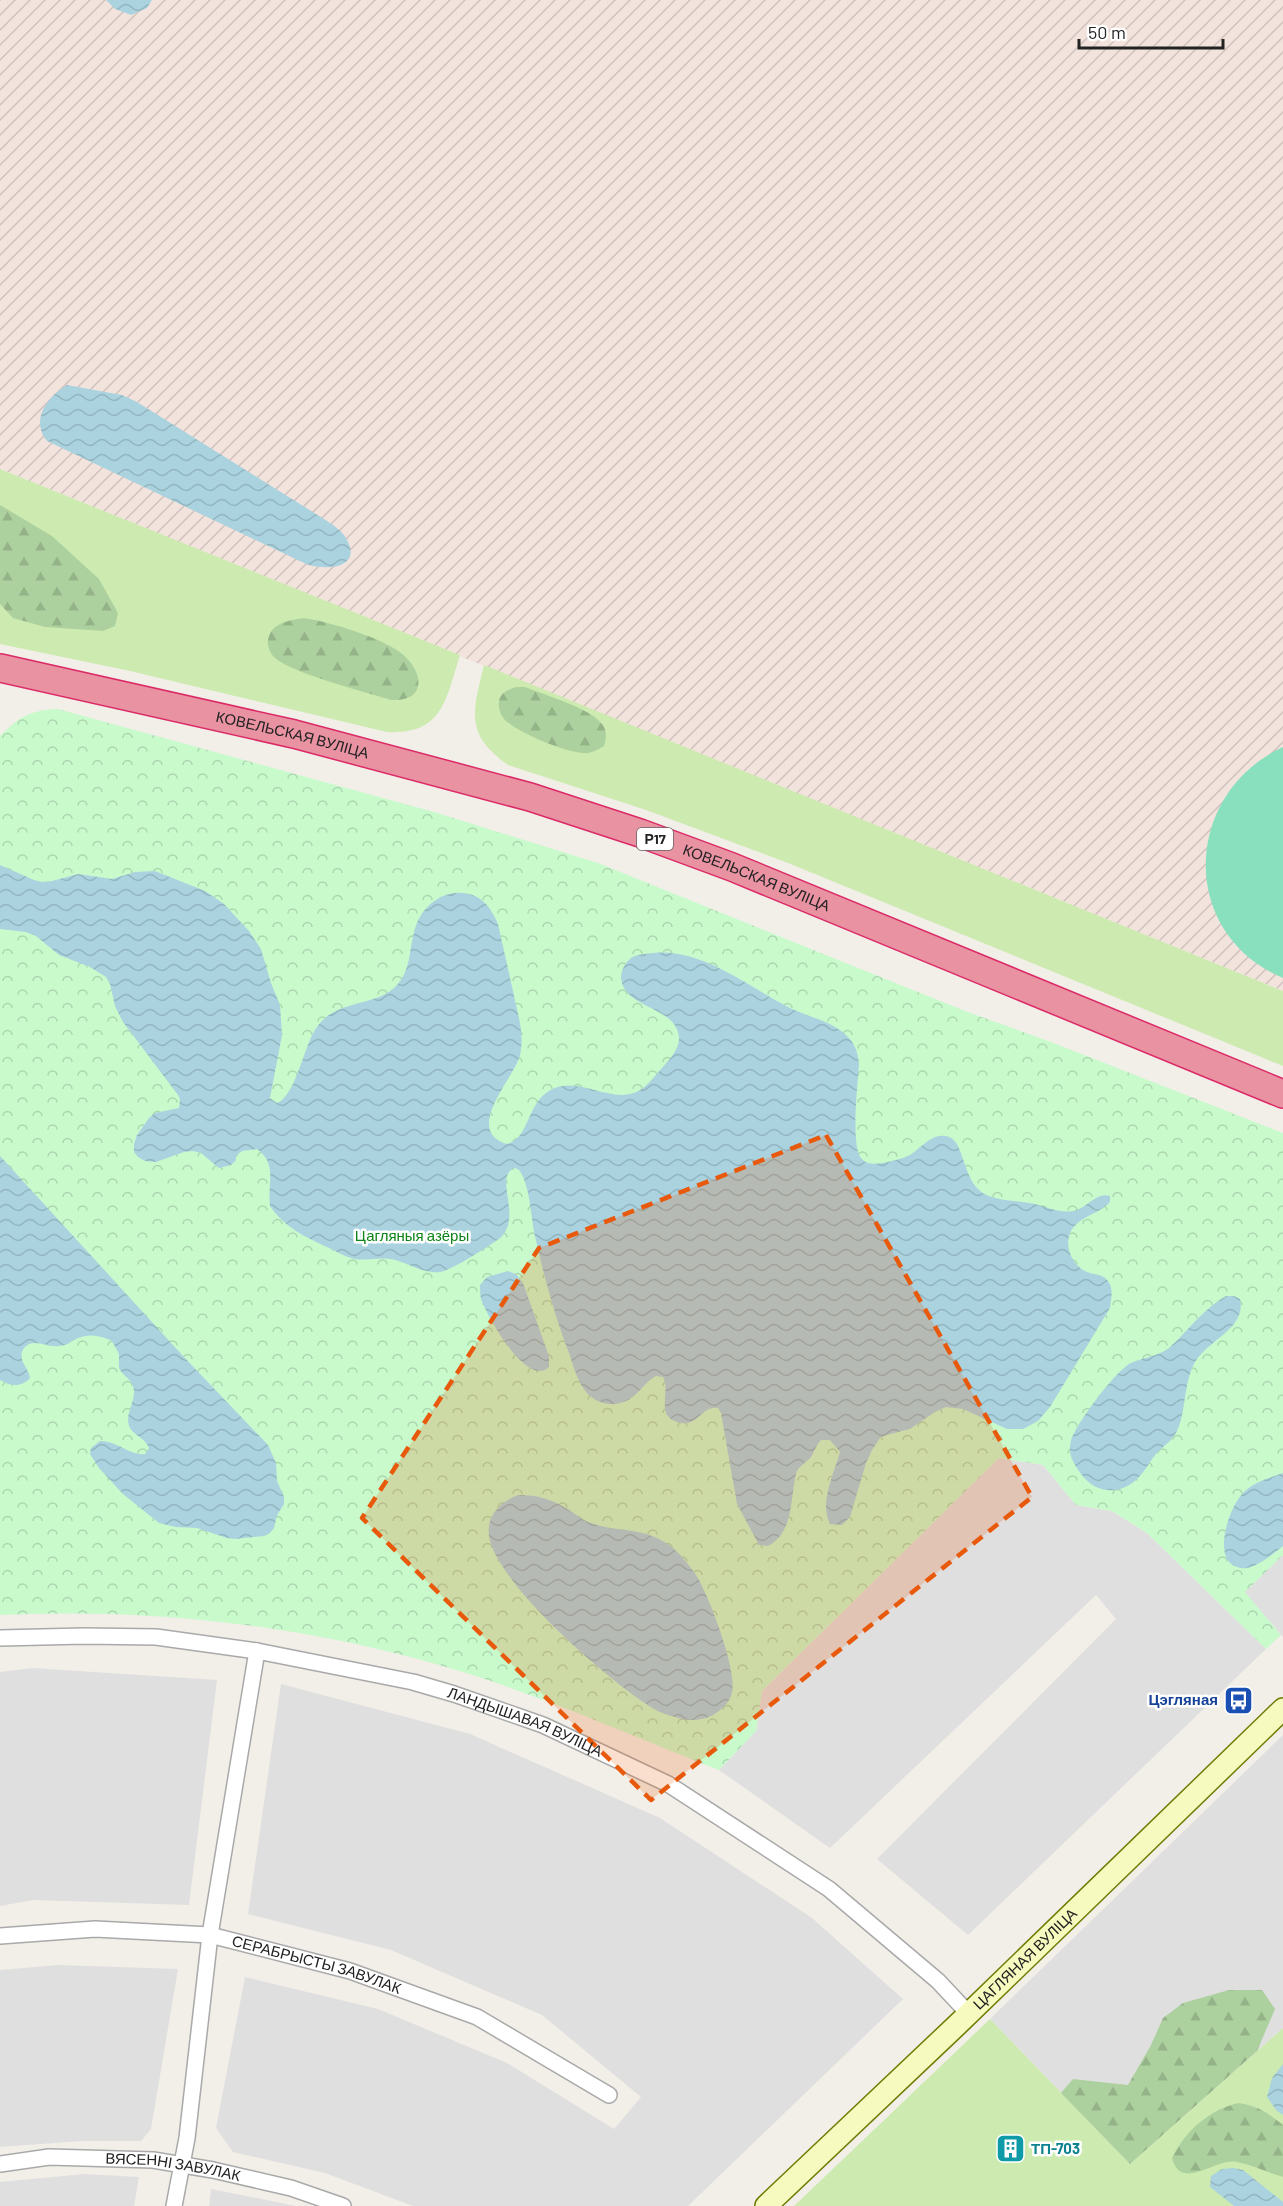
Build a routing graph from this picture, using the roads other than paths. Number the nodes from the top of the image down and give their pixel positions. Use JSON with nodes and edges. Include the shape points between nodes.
{"nodes":[{"id":1,"x":0,"y":668,"type":"edge"},
{"id":2,"x":1283,"y":1094,"type":"edge"},
{"id":3,"x":0,"y":1638,"type":"edge"},
{"id":4,"x":257,"y":1651,"type":"junction"},
{"id":5,"x":1283,"y":1709,"type":"edge"},
{"id":6,"x":210,"y":1935,"type":"junction"},
{"id":7,"x":0,"y":1936,"type":"edge"},
{"id":8,"x":968,"y":2013,"type":"junction"},
{"id":9,"x":609,"y":2095,"type":"dead end"},
{"id":10,"x":0,"y":2164,"type":"edge"},
{"id":11,"x":182,"y":2164,"type":"junction"},
{"id":12,"x":174,"y":2206,"type":"edge"},
{"id":13,"x":343,"y":2206,"type":"edge"},
{"id":14,"x":766,"y":2206,"type":"edge"}],
"edges":[{"from":1,"to":2,"type":"highway","name":"КОВЕЛЬСКАЯ ВУЛІЦА","number":"Р17","via":[[294,734],[530,797],[640,833],[732,867]]},
{"from":3,"to":4,"type":"street","name":"ЛАНДЫШАВАЯ ВУЛІЦА","via":[[156,1637]]},
{"from":4,"to":6,"type":"street"},
{"from":4,"to":8,"type":"street","name":"ЛАНДЫШАВАЯ ВУЛІЦА","via":[[454,1694],[543,1725],[668,1784],[829,1888],[938,1981]]},
{"from":5,"to":8,"type":"street","name":"ЦАГЛЯНАЯ ВУЛІЦА"},
{"from":6,"to":7,"type":"street","name":"СЕРАБРЫСТЫ ЗАВУЛАК","via":[[95,1929]]},
{"from":6,"to":9,"type":"street","name":"СЕРАБРЫСТЫ ЗАВУЛАК","via":[[350,1971],[477,2017]]},
{"from":6,"to":11,"type":"street"},
{"from":8,"to":14,"type":"street","name":"ЦАГЛЯНАЯ ВУЛІЦА"},
{"from":10,"to":11,"type":"street","name":"ВЯСЕННІ ЗАВУЛАК","via":[[49,2157]]},
{"from":11,"to":12,"type":"street"},
{"from":11,"to":13,"type":"street","name":"ВЯСЕННІ ЗАВУЛАК","via":[[291,2188]]}]}
